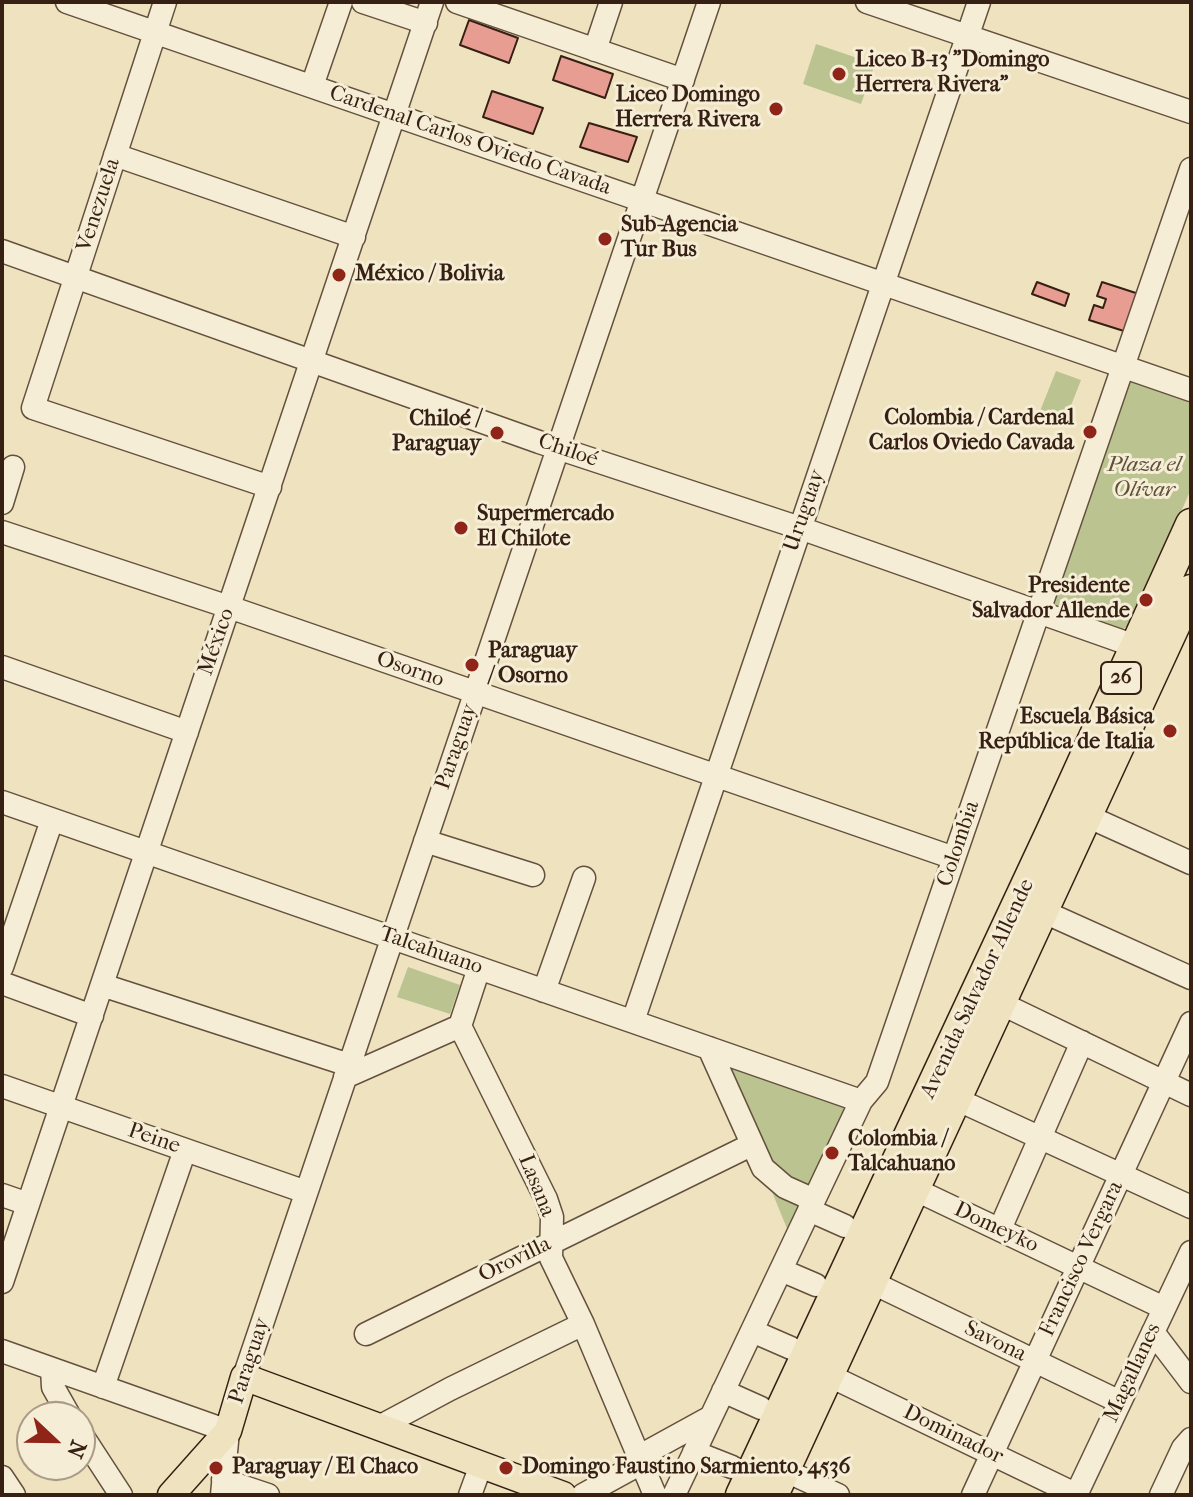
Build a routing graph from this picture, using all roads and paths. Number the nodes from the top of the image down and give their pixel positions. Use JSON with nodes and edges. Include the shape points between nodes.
{"nodes":[{"id":1,"x":165,"y":2,"type":"edge"},
{"id":2,"x":341,"y":2,"type":"edge"},
{"id":3,"x":363,"y":2,"type":"edge"},
{"id":4,"x":457,"y":2,"type":"edge"},
{"id":5,"x":528,"y":2,"type":"edge"},
{"id":6,"x":611,"y":2,"type":"edge"},
{"id":7,"x":709,"y":2,"type":"edge"},
{"id":8,"x":867,"y":2,"type":"edge"},
{"id":9,"x":979,"y":2,"type":"edge"},
{"id":10,"x":73,"y":3,"type":"edge"},
{"id":11,"x":429,"y":12,"type":"edge"},
{"id":12,"x":521,"y":24,"type":"junction"},
{"id":13,"x":155,"y":32,"type":"junction"},
{"id":14,"x":968,"y":36,"type":"junction"},
{"id":15,"x":595,"y":50,"type":"junction"},
{"id":16,"x":683,"y":80,"type":"junction"},
{"id":17,"x":312,"y":86,"type":"junction"},
{"id":18,"x":1191,"y":112,"type":"edge"},
{"id":19,"x":396,"y":114,"type":"junction"},
{"id":20,"x":115,"y":155,"type":"junction"},
{"id":21,"x":1191,"y":169,"type":"edge"},
{"id":22,"x":642,"y":202,"type":"junction"},
{"id":23,"x":354,"y":237,"type":"junction"},
{"id":24,"x":2,"y":251,"type":"edge"},
{"id":25,"x":76,"y":276,"type":"junction"},
{"id":26,"x":882,"y":283,"type":"junction"},
{"id":27,"x":312,"y":362,"type":"junction"},
{"id":28,"x":1123,"y":367,"type":"junction"},
{"id":29,"x":1191,"y":390,"type":"edge"},
{"id":30,"x":558,"y":448,"type":"junction"},
{"id":31,"x":13,"y":467,"type":"dead end"},
{"id":32,"x":270,"y":487,"type":"junction"},
{"id":33,"x":2,"y":503,"type":"edge"},
{"id":34,"x":1191,"y":524,"type":"edge"},
{"id":35,"x":800,"y":528,"type":"junction"},
{"id":36,"x":2,"y":532,"type":"edge"},
{"id":37,"x":1191,"y":590,"type":"edge"},
{"id":38,"x":229,"y":607,"type":"junction"},
{"id":39,"x":1039,"y":612,"type":"junction"},
{"id":40,"x":1183,"y":626,"type":"edge"},
{"id":41,"x":1135,"y":646,"type":"junction"},
{"id":42,"x":2,"y":667,"type":"edge"},
{"id":43,"x":475,"y":692,"type":"junction"},
{"id":44,"x":187,"y":732,"type":"junction"},
{"id":45,"x":716,"y":776,"type":"junction"},
{"id":46,"x":2,"y":802,"type":"edge"},
{"id":47,"x":1087,"y":816,"type":"junction"},
{"id":48,"x":52,"y":820,"type":"junction"},
{"id":49,"x":425,"y":841,"type":"junction"},
{"id":50,"x":147,"y":852,"type":"junction"},
{"id":51,"x":954,"y":858,"type":"junction"},
{"id":52,"x":1191,"y":863,"type":"edge"},
{"id":53,"x":533,"y":875,"type":"dead end"},
{"id":54,"x":584,"y":878,"type":"dead end"},
{"id":55,"x":1042,"y":911,"type":"junction"},
{"id":56,"x":10,"y":920,"type":"edge"},
{"id":57,"x":392,"y":938,"type":"junction"},
{"id":58,"x":2,"y":967,"type":"edge"},
{"id":59,"x":479,"y":968,"type":"junction"},
{"id":60,"x":1191,"y":978,"type":"edge"},
{"id":61,"x":2,"y":983,"type":"edge"},
{"id":62,"x":102,"y":985,"type":"junction"},
{"id":63,"x":544,"y":991,"type":"junction"},
{"id":64,"x":1000,"y":1003,"type":"junction"},
{"id":65,"x":92,"y":1016,"type":"junction"},
{"id":66,"x":633,"y":1021,"type":"junction"},
{"id":67,"x":1191,"y":1023,"type":"edge"},
{"id":68,"x":460,"y":1026,"type":"junction"},
{"id":69,"x":1082,"y":1042,"type":"junction"},
{"id":70,"x":709,"y":1048,"type":"junction"},
{"id":71,"x":347,"y":1071,"type":"junction"},
{"id":72,"x":1164,"y":1082,"type":"junction"},
{"id":73,"x":2,"y":1086,"type":"edge"},
{"id":74,"x":1191,"y":1095,"type":"edge"},
{"id":75,"x":956,"y":1099,"type":"junction"},
{"id":76,"x":861,"y":1101,"type":"junction"},
{"id":77,"x":61,"y":1106,"type":"junction"},
{"id":78,"x":1040,"y":1137,"type":"junction"},
{"id":79,"x":751,"y":1145,"type":"junction"},
{"id":80,"x":185,"y":1150,"type":"junction"},
{"id":81,"x":1121,"y":1175,"type":"junction"},
{"id":82,"x":914,"y":1189,"type":"junction"},
{"id":83,"x":306,"y":1192,"type":"junction"},
{"id":84,"x":2,"y":1195,"type":"edge"},
{"id":85,"x":28,"y":1204,"type":"junction"},
{"id":86,"x":812,"y":1205,"type":"junction"},
{"id":87,"x":1191,"y":1207,"type":"edge"},
{"id":88,"x":845,"y":1226,"type":"dead end"},
{"id":89,"x":1000,"y":1229,"type":"junction"},
{"id":90,"x":549,"y":1243,"type":"junction"},
{"id":91,"x":1191,"y":1252,"type":"edge"},
{"id":92,"x":1078,"y":1267,"type":"junction"},
{"id":93,"x":781,"y":1270,"type":"junction"},
{"id":94,"x":2,"y":1282,"type":"edge"},
{"id":95,"x":871,"y":1282,"type":"junction"},
{"id":96,"x":816,"y":1285,"type":"dead end"},
{"id":97,"x":1164,"y":1308,"type":"junction"},
{"id":98,"x":583,"y":1324,"type":"junction"},
{"id":99,"x":752,"y":1331,"type":"junction"},
{"id":100,"x":1153,"y":1332,"type":"junction"},
{"id":101,"x":366,"y":1334,"type":"dead end"},
{"id":102,"x":791,"y":1348,"type":"dead end"},
{"id":103,"x":2,"y":1351,"type":"edge"},
{"id":104,"x":1035,"y":1361,"type":"junction"},
{"id":105,"x":52,"y":1369,"type":"junction"},
{"id":106,"x":828,"y":1375,"type":"junction"},
{"id":107,"x":244,"y":1377,"type":"junction"},
{"id":108,"x":1191,"y":1382,"type":"edge"},
{"id":109,"x":103,"y":1387,"type":"junction"},
{"id":110,"x":723,"y":1391,"type":"junction"},
{"id":111,"x":61,"y":1401,"type":"edge"},
{"id":112,"x":1120,"y":1402,"type":"junction"},
{"id":113,"x":761,"y":1408,"type":"dead end"},
{"id":114,"x":711,"y":1417,"type":"junction"},
{"id":115,"x":379,"y":1427,"type":"junction"},
{"id":116,"x":228,"y":1431,"type":"junction"},
{"id":117,"x":1191,"y":1439,"type":"edge"},
{"id":118,"x":694,"y":1452,"type":"junction"},
{"id":119,"x":992,"y":1454,"type":"junction"},
{"id":120,"x":96,"y":1457,"type":"edge"},
{"id":121,"x":642,"y":1459,"type":"junction"},
{"id":122,"x":481,"y":1465,"type":"junction"},
{"id":123,"x":2,"y":1477,"type":"edge"},
{"id":124,"x":737,"y":1481,"type":"edge"},
{"id":125,"x":778,"y":1482,"type":"edge"},
{"id":126,"x":511,"y":1486,"type":"edge"},
{"id":127,"x":223,"y":1487,"type":"edge"},
{"id":128,"x":14,"y":1495,"type":"edge"},
{"id":129,"x":121,"y":1495,"type":"edge"},
{"id":130,"x":171,"y":1495,"type":"edge"},
{"id":131,"x":268,"y":1495,"type":"edge"},
{"id":132,"x":470,"y":1495,"type":"edge"},
{"id":133,"x":563,"y":1495,"type":"edge"},
{"id":134,"x":583,"y":1495,"type":"edge"},
{"id":135,"x":655,"y":1495,"type":"edge"},
{"id":136,"x":674,"y":1495,"type":"edge"},
{"id":137,"x":838,"y":1495,"type":"edge"},
{"id":138,"x":973,"y":1495,"type":"edge"},
{"id":139,"x":1076,"y":1495,"type":"edge"},
{"id":140,"x":1161,"y":1495,"type":"edge"}],
"edges":[{"from":1,"to":13,"type":"street","name":"Venezuela"},
{"from":2,"to":17,"type":"street"},
{"from":3,"to":11,"type":"street"},
{"from":4,"to":12,"type":"street"},
{"from":5,"to":12,"type":"street"},
{"from":6,"to":15,"type":"street"},
{"from":7,"to":16,"type":"street","name":"Paraguay"},
{"from":8,"to":14,"type":"street"},
{"from":9,"to":14,"type":"street","name":"Uruguay"},
{"from":10,"to":13,"type":"street","name":"Cardenal Carlos Oviedo Cavada"},
{"from":11,"to":19,"type":"street","name":"México"},
{"from":12,"to":15,"type":"street"},
{"from":13,"to":17,"type":"street","name":"Cardenal Carlos Oviedo Cavada"},
{"from":13,"to":20,"type":"street","name":"Venezuela"},
{"from":14,"to":18,"type":"street"},
{"from":14,"to":26,"type":"street","name":"Uruguay"},
{"from":15,"to":16,"type":"street"},
{"from":16,"to":22,"type":"street","name":"Paraguay"},
{"from":17,"to":19,"type":"street","name":"Cardenal Carlos Oviedo Cavada"},
{"from":19,"to":22,"type":"street","name":"Cardenal Carlos Oviedo Cavada"},
{"from":19,"to":23,"type":"street","name":"México"},
{"from":20,"to":23,"type":"street"},
{"from":20,"to":25,"type":"street","name":"Venezuela"},
{"from":21,"to":28,"type":"street","name":"Colombia"},
{"from":22,"to":26,"type":"street","name":"Cardenal Carlos Oviedo Cavada"},
{"from":22,"to":30,"type":"street","name":"Paraguay"},
{"from":23,"to":27,"type":"street","name":"México"},
{"from":24,"to":25,"type":"street","name":"Chiloé"},
{"from":25,"to":27,"type":"street","name":"Chiloé"},
{"from":25,"to":32,"type":"street","name":"Venezuela","via":[[33,408]]},
{"from":26,"to":28,"type":"street","name":"Cardenal Carlos Oviedo Cavada"},
{"from":26,"to":35,"type":"street","name":"Uruguay"},
{"from":27,"to":30,"type":"street","name":"Chiloé"},
{"from":27,"to":32,"type":"street","name":"México"},
{"from":28,"to":29,"type":"street","name":"Cardenal Carlos Oviedo Cavada"},
{"from":28,"to":39,"type":"street","name":"Colombia"},
{"from":30,"to":35,"type":"street","name":"Chiloé"},
{"from":30,"to":43,"type":"street","name":"Paraguay"},
{"from":31,"to":33,"type":"street"},
{"from":32,"to":38,"type":"street","name":"México"},
{"from":34,"to":41,"type":"highway","name":"Avenida Salvador Allende","number":"26"},
{"from":35,"to":39,"type":"street","name":"Chiloé"},
{"from":35,"to":45,"type":"street","name":"Uruguay"},
{"from":36,"to":38,"type":"street","name":"Osorno"},
{"from":37,"to":40,"type":"highway","name":"Avenida Salvador Allende","number":"26"},
{"from":38,"to":43,"type":"street","name":"Osorno"},
{"from":38,"to":44,"type":"street","name":"México"},
{"from":39,"to":41,"type":"street","name":"Chiloé"},
{"from":39,"to":51,"type":"street","name":"Colombia"},
{"from":40,"to":47,"type":"highway","name":"Avenida Salvador Allende","number":"26"},
{"from":41,"to":124,"type":"highway","name":"Avenida Salvador Allende","number":"26"},
{"from":42,"to":44,"type":"street"},
{"from":43,"to":45,"type":"street","name":"Osorno"},
{"from":43,"to":49,"type":"street","name":"Paraguay"},
{"from":44,"to":50,"type":"street","name":"México"},
{"from":45,"to":51,"type":"street","name":"Osorno"},
{"from":45,"to":66,"type":"street","name":"Uruguay"},
{"from":46,"to":48,"type":"street","name":"Talcahuano"},
{"from":47,"to":52,"type":"street"},
{"from":47,"to":55,"type":"highway","name":"Avenida Salvador Allende","number":"26"},
{"from":48,"to":50,"type":"street","name":"Talcahuano"},
{"from":48,"to":56,"type":"street"},
{"from":49,"to":53,"type":"street"},
{"from":49,"to":57,"type":"street","name":"Paraguay"},
{"from":50,"to":57,"type":"street","name":"Talcahuano"},
{"from":50,"to":62,"type":"street","name":"México"},
{"from":51,"to":76,"type":"street","name":"Colombia","via":[[877,1082]]},
{"from":54,"to":63,"type":"street"},
{"from":55,"to":60,"type":"street"},
{"from":55,"to":64,"type":"highway","name":"Avenida Salvador Allende","number":"26"},
{"from":56,"to":58,"type":"street"},
{"from":57,"to":59,"type":"street","name":"Talcahuano"},
{"from":57,"to":71,"type":"street","name":"Paraguay"},
{"from":59,"to":63,"type":"street","name":"Talcahuano"},
{"from":59,"to":68,"type":"street"},
{"from":61,"to":65,"type":"street"},
{"from":62,"to":65,"type":"street","name":"México"},
{"from":62,"to":71,"type":"street"},
{"from":63,"to":66,"type":"street","name":"Talcahuano"},
{"from":64,"to":69,"type":"street"},
{"from":64,"to":75,"type":"highway","name":"Avenida Salvador Allende","number":"26"},
{"from":65,"to":77,"type":"street","name":"México"},
{"from":66,"to":70,"type":"street","name":"Talcahuano"},
{"from":67,"to":72,"type":"street","name":"Francisco Vergara"},
{"from":68,"to":71,"type":"street"},
{"from":68,"to":90,"type":"street","name":"Lasana","via":[[546,1199],[552,1217]]},
{"from":69,"to":72,"type":"street"},
{"from":69,"to":78,"type":"street"},
{"from":70,"to":76,"type":"street","name":"Talcahuano"},
{"from":70,"to":79,"type":"street"},
{"from":71,"to":83,"type":"street","name":"Paraguay"},
{"from":72,"to":74,"type":"street"},
{"from":72,"to":81,"type":"street","name":"Francisco Vergara"},
{"from":73,"to":77,"type":"street","name":"Peine"},
{"from":75,"to":78,"type":"street"},
{"from":75,"to":82,"type":"highway","name":"Avenida Salvador Allende","number":"26"},
{"from":76,"to":86,"type":"street","name":"Colombia"},
{"from":77,"to":80,"type":"street","name":"Peine"},
{"from":77,"to":85,"type":"street","name":"México"},
{"from":78,"to":81,"type":"street"},
{"from":78,"to":89,"type":"street"},
{"from":79,"to":86,"type":"street","via":[[769,1175]]},
{"from":79,"to":90,"type":"street","name":"Orovilla"},
{"from":80,"to":83,"type":"street","name":"Peine"},
{"from":80,"to":109,"type":"street"},
{"from":81,"to":87,"type":"street"},
{"from":81,"to":92,"type":"street","name":"Francisco Vergara"},
{"from":82,"to":89,"type":"street","name":"Domeyko"},
{"from":82,"to":95,"type":"highway","name":"Avenida Salvador Allende","number":"26"},
{"from":83,"to":107,"type":"street","name":"Paraguay"},
{"from":84,"to":85,"type":"street"},
{"from":85,"to":94,"type":"street","name":"México"},
{"from":86,"to":88,"type":"street"},
{"from":86,"to":93,"type":"street","name":"Colombia"},
{"from":89,"to":92,"type":"street","name":"Domeyko"},
{"from":90,"to":98,"type":"street","name":"Lasana"},
{"from":90,"to":101,"type":"street","name":"Orovilla"},
{"from":91,"to":97,"type":"street","name":"Magallanes"},
{"from":92,"to":97,"type":"street","name":"Domeyko"},
{"from":92,"to":104,"type":"street","name":"Francisco Vergara"},
{"from":93,"to":96,"type":"street"},
{"from":93,"to":99,"type":"street","name":"Colombia"},
{"from":95,"to":104,"type":"street","name":"Savona"},
{"from":95,"to":106,"type":"highway","name":"Avenida Salvador Allende","number":"26"},
{"from":97,"to":100,"type":"street","name":"Magallanes"},
{"from":98,"to":115,"type":"street"},
{"from":98,"to":121,"type":"street","name":"Lasana"},
{"from":99,"to":102,"type":"street"},
{"from":99,"to":110,"type":"street","name":"Colombia"},
{"from":100,"to":108,"type":"street"},
{"from":100,"to":112,"type":"street","name":"Magallanes"},
{"from":103,"to":105,"type":"street"},
{"from":104,"to":112,"type":"street","name":"Savona"},
{"from":104,"to":119,"type":"street","name":"Francisco Vergara"},
{"from":105,"to":109,"type":"street"},
{"from":105,"to":111,"type":"street"},
{"from":106,"to":119,"type":"street","name":"Dominador"},
{"from":106,"to":125,"type":"highway","name":"Avenida Salvador Allende","number":"26"},
{"from":107,"to":115,"type":"main road"},
{"from":107,"to":116,"type":"main road","name":"Paraguay"},
{"from":109,"to":116,"type":"street"},
{"from":110,"to":113,"type":"street"},
{"from":110,"to":114,"type":"street","name":"Colombia"},
{"from":112,"to":139,"type":"street","name":"Magallanes"},
{"from":114,"to":118,"type":"street","name":"Colombia"},
{"from":114,"to":121,"type":"street"},
{"from":115,"to":122,"type":"main road"},
{"from":116,"to":127,"type":"street","name":"Paraguay"},
{"from":116,"to":130,"type":"main road"},
{"from":117,"to":140,"type":"street"},
{"from":118,"to":124,"type":"street"},
{"from":118,"to":136,"type":"street","name":"Colombia"},
{"from":119,"to":138,"type":"street","name":"Francisco Vergara"},
{"from":119,"to":139,"type":"street","name":"Dominador"},
{"from":120,"to":129,"type":"street"},
{"from":121,"to":134,"type":"street"},
{"from":121,"to":135,"type":"street","name":"Lasana"},
{"from":122,"to":126,"type":"main road"},
{"from":122,"to":132,"type":"street"},
{"from":123,"to":128,"type":"street"},
{"from":125,"to":137,"type":"street"},
{"from":126,"to":133,"type":"main road"},
{"from":127,"to":131,"type":"street"}]}
